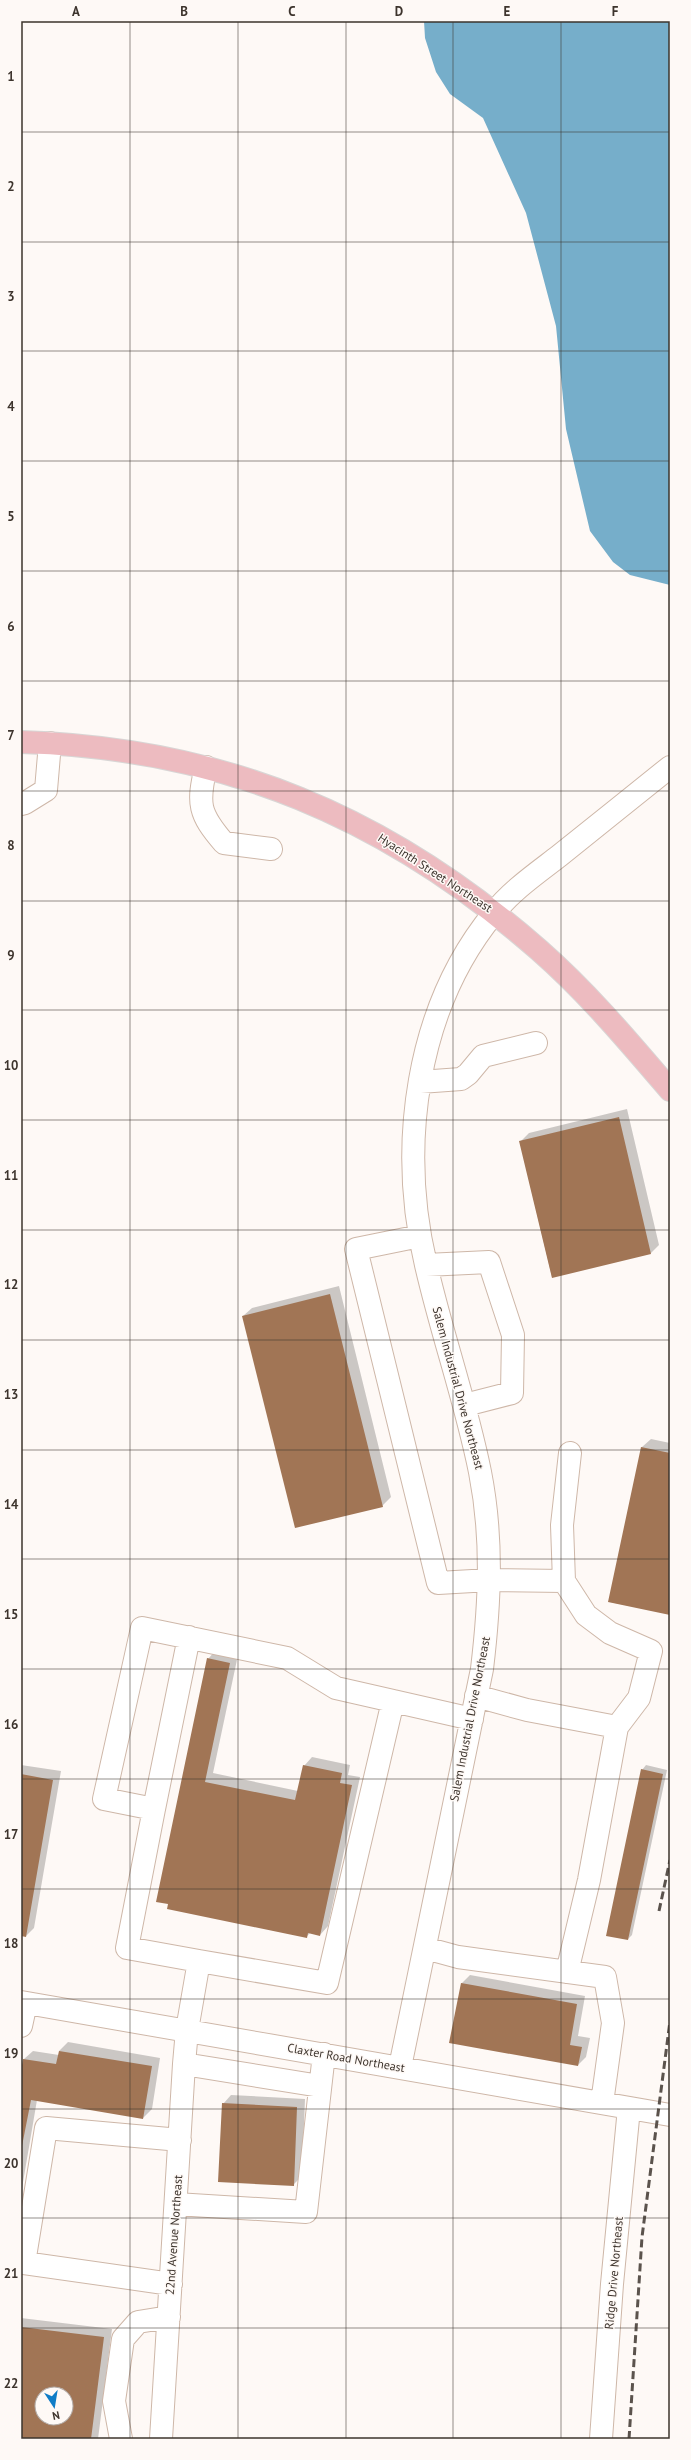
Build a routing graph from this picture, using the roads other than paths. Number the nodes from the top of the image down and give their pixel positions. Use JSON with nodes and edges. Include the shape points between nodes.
{"nodes":[{"id":1,"x":21,"y":742,"type":"edge"},
{"id":2,"x":50,"y":743,"type":"junction"},
{"id":3,"x":206,"y":767,"type":"junction"},
{"id":4,"x":670,"y":767,"type":"edge"},
{"id":5,"x":21,"y":804,"type":"edge"},
{"id":6,"x":271,"y":849,"type":"dead end"},
{"id":7,"x":494,"y":912,"type":"junction"},
{"id":8,"x":536,"y":1043,"type":"dead end"},
{"id":9,"x":420,"y":1082,"type":"junction"},
{"id":10,"x":670,"y":1090,"type":"edge"},
{"id":11,"x":420,"y":1236,"type":"junction"},
{"id":12,"x":426,"y":1265,"type":"junction"},
{"id":13,"x":465,"y":1405,"type":"junction"},
{"id":14,"x":570,"y":1453,"type":"dead end"},
{"id":15,"x":490,"y":1580,"type":"junction"},
{"id":16,"x":564,"y":1581,"type":"junction"},
{"id":17,"x":188,"y":1638,"type":"junction"},
{"id":18,"x":476,"y":1696,"type":"junction"},
{"id":19,"x":393,"y":1701,"type":"junction"},
{"id":20,"x":472,"y":1719,"type":"junction"},
{"id":21,"x":617,"y":1727,"type":"junction"},
{"id":22,"x":154,"y":1809,"type":"junction"},
{"id":23,"x":425,"y":1948,"type":"junction"},
{"id":24,"x":199,"y":1961,"type":"junction"},
{"id":25,"x":567,"y":1972,"type":"junction"},
{"id":26,"x":23,"y":2003,"type":"edge"},
{"id":27,"x":21,"y":2026,"type":"edge"},
{"id":28,"x":187,"y":2030,"type":"junction"},
{"id":29,"x":324,"y":2054,"type":"junction"},
{"id":30,"x":184,"y":2064,"type":"junction"},
{"id":31,"x":400,"y":2067,"type":"junction"},
{"id":32,"x":320,"y":2086,"type":"junction"},
{"id":33,"x":602,"y":2103,"type":"junction"},
{"id":34,"x":629,"y":2108,"type":"junction"},
{"id":35,"x":670,"y":2115,"type":"edge"},
{"id":36,"x":180,"y":2140,"type":"junction"},
{"id":37,"x":176,"y":2204,"type":"junction"},
{"id":38,"x":171,"y":2284,"type":"junction"},
{"id":39,"x":169,"y":2317,"type":"junction"},
{"id":40,"x":121,"y":2439,"type":"edge"},
{"id":41,"x":161,"y":2439,"type":"edge"},
{"id":42,"x":601,"y":2439,"type":"edge"}],
"edges":[{"from":1,"to":2,"type":"main road","name":"Hyacinth Street Northeast"},
{"from":2,"to":3,"type":"main road","name":"Hyacinth Street Northeast","via":[[145,753]]},
{"from":2,"to":5,"type":"street","via":[[46,790]]},
{"from":3,"to":6,"type":"street","via":[[199,794],[207,823],[224,842]]},
{"from":3,"to":7,"type":"main road","name":"Hyacinth Street Northeast","via":[[264,784],[355,822],[397,845]]},
{"from":4,"to":7,"type":"street","name":"Salem Industrial Drive Northeast","via":[[540,871]]},
{"from":7,"to":9,"type":"street","name":"Salem Industrial Drive Northeast","via":[[471,946],[439,1010],[429,1040]]},
{"from":7,"to":10,"type":"main road","name":"Hyacinth Street Northeast","via":[[541,951]]},
{"from":8,"to":9,"type":"street","via":[[483,1056],[461,1079]]},
{"from":9,"to":11,"type":"street","name":"Salem Industrial Drive Northeast","via":[[413,1138],[413,1182]]},
{"from":11,"to":12,"type":"street","name":"Salem Industrial Drive Northeast"},
{"from":11,"to":15,"type":"street","via":[[356,1249],[438,1583]]},
{"from":12,"to":13,"type":"street","name":"Salem Industrial Drive Northeast"},
{"from":12,"to":13,"type":"street","via":[[489,1262],[513,1335],[512,1393]]},
{"from":13,"to":15,"type":"street","name":"Salem Industrial Drive Northeast","via":[[481,1474],[487,1518]]},
{"from":14,"to":16,"type":"street","via":[[562,1525]]},
{"from":15,"to":16,"type":"street"},
{"from":15,"to":18,"type":"street","name":"Salem Industrial Drive Northeast","via":[[490,1609]]},
{"from":16,"to":21,"type":"street","via":[[586,1615],[610,1633],[651,1651],[640,1698]]},
{"from":17,"to":19,"type":"street","via":[[287,1658],[336,1688]]},
{"from":17,"to":22,"type":"street"},
{"from":17,"to":22,"type":"street","via":[[142,1628],[104,1799]]},
{"from":18,"to":20,"type":"street","name":"Salem Industrial Drive Northeast"},
{"from":18,"to":21,"type":"street","via":[[527,1710]]},
{"from":19,"to":20,"type":"street"},
{"from":19,"to":24,"type":"street","via":[[327,1983]]},
{"from":20,"to":23,"type":"street","name":"Salem Industrial Drive Northeast"},
{"from":21,"to":25,"type":"street","via":[[589,1880]]},
{"from":22,"to":24,"type":"street","via":[[127,1948]]},
{"from":23,"to":25,"type":"street","via":[[458,1957]]},
{"from":23,"to":31,"type":"street","name":"Salem Industrial Drive Northeast"},
{"from":24,"to":28,"type":"street","name":"22nd Avenue Northeast"},
{"from":25,"to":33,"type":"street","via":[[605,1977],[613,2023]]},
{"from":26,"to":27,"type":"street"},
{"from":26,"to":28,"type":"street","name":"Claxter Road Northeast"},
{"from":28,"to":29,"type":"street","name":"Claxter Road Northeast"},
{"from":28,"to":30,"type":"street","name":"22nd Avenue Northeast"},
{"from":29,"to":31,"type":"street","name":"Claxter Road Northeast"},
{"from":29,"to":32,"type":"street"},
{"from":30,"to":32,"type":"street"},
{"from":30,"to":36,"type":"street","name":"22nd Avenue Northeast"},
{"from":31,"to":33,"type":"street","name":"Claxter Road Northeast"},
{"from":32,"to":37,"type":"street","via":[[306,2212]]},
{"from":33,"to":34,"type":"street","name":"Claxter Road Northeast"},
{"from":34,"to":35,"type":"street","name":"Claxter Road Northeast"},
{"from":34,"to":42,"type":"street","name":"Ridge Drive Northeast","via":[[612,2284]]},
{"from":36,"to":37,"type":"street","name":"22nd Avenue Northeast"},
{"from":36,"to":38,"type":"street","via":[[46,2128],[24,2263]]},
{"from":37,"to":38,"type":"street","name":"22nd Avenue Northeast"},
{"from":38,"to":39,"type":"street","name":"22nd Avenue Northeast"},
{"from":39,"to":40,"type":"street","via":[[138,2322],[123,2339],[114,2401]]},
{"from":39,"to":41,"type":"street","name":"22nd Avenue Northeast"}]}
